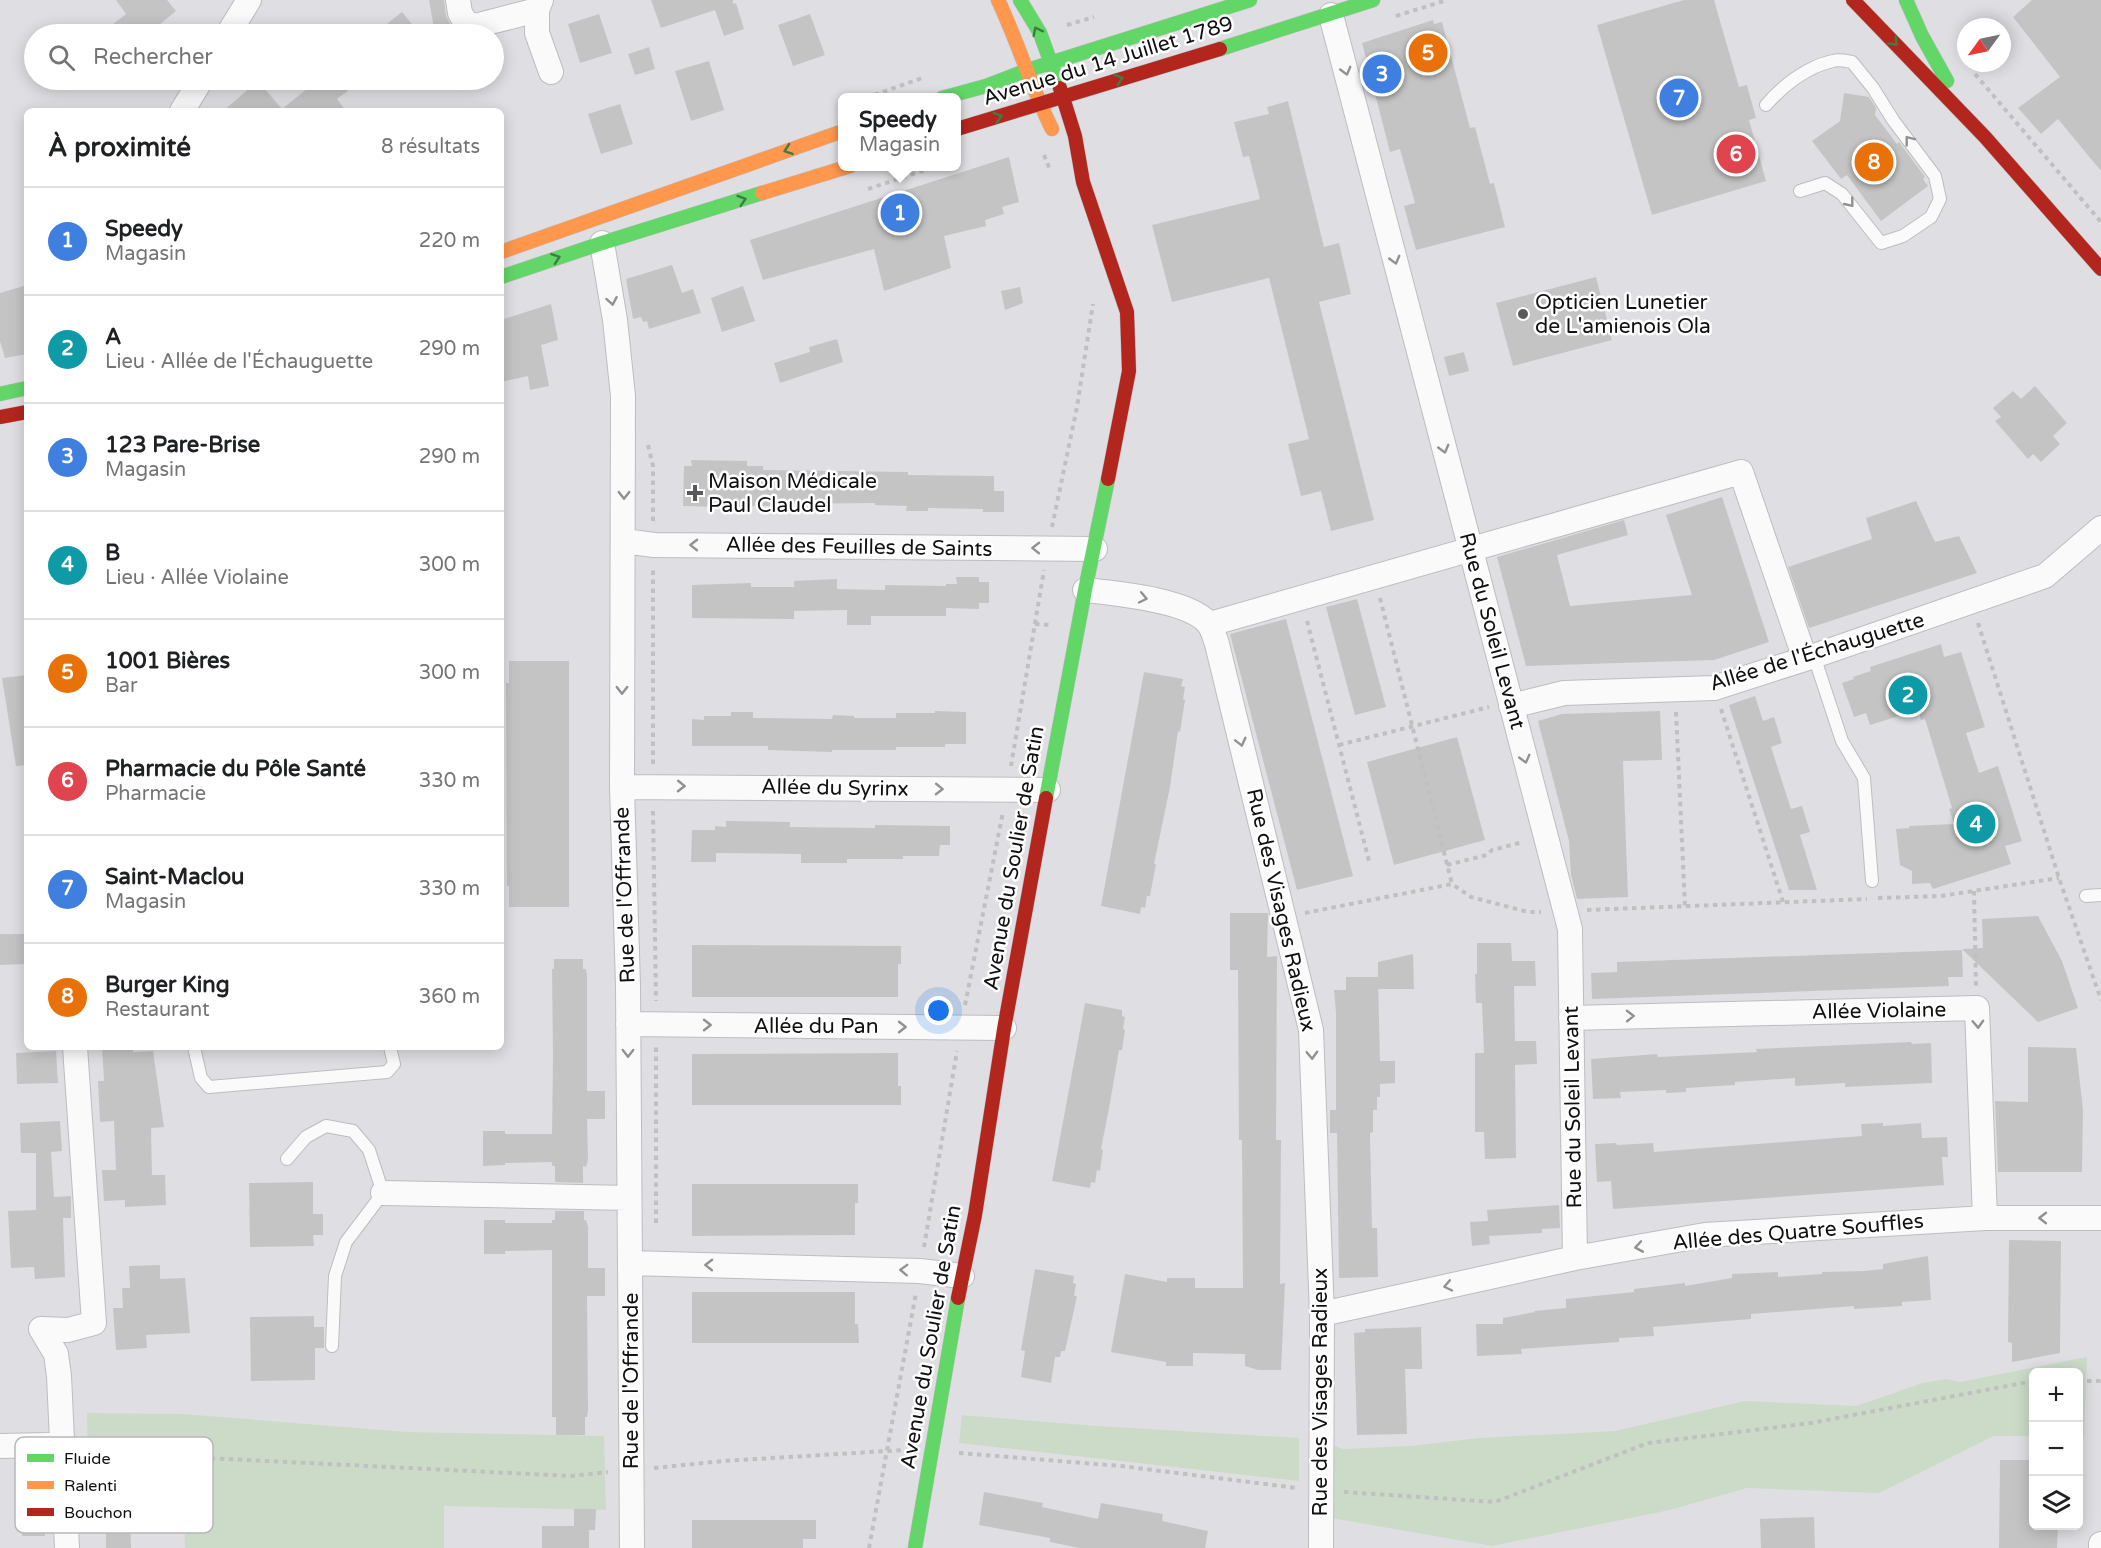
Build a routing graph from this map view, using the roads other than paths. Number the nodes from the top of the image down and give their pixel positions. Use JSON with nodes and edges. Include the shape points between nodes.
{"nodes":[{"id":1,"x":249,"y":0,"type":"edge"},
{"id":2,"x":458,"y":0,"type":"edge"},
{"id":3,"x":998,"y":0,"type":"edge"},
{"id":4,"x":1020,"y":0,"type":"edge"},
{"id":5,"x":1250,"y":0,"type":"edge"},
{"id":6,"x":1373,"y":0,"type":"edge"},
{"id":7,"x":1853,"y":0,"type":"edge"},
{"id":8,"x":1906,"y":0,"type":"edge"},
{"id":9,"x":539,"y":5,"type":"edge"},
{"id":10,"x":1331,"y":15,"type":"junction"},
{"id":11,"x":234,"y":24,"type":"edge"},
{"id":12,"x":469,"y":24,"type":"edge"},
{"id":13,"x":481,"y":24,"type":"edge"},
{"id":14,"x":1051,"y":63,"type":"junction"},
{"id":15,"x":1028,"y":70,"type":"junction"},
{"id":16,"x":552,"y":72,"type":"dead end"},
{"id":17,"x":195,"y":90,"type":"edge"},
{"id":18,"x":960,"y":93,"type":"edge"},
{"id":19,"x":1063,"y":97,"type":"junction"},
{"id":20,"x":1038,"y":104,"type":"junction"},
{"id":21,"x":1766,"y":105,"type":"dead end"},
{"id":22,"x":184,"y":108,"type":"edge"},
{"id":23,"x":961,"y":128,"type":"edge"},
{"id":24,"x":838,"y":133,"type":"edge"},
{"id":25,"x":1985,"y":137,"type":"junction"},
{"id":26,"x":838,"y":170,"type":"edge"},
{"id":27,"x":1083,"y":182,"type":"junction"},
{"id":28,"x":1800,"y":191,"type":"dead end"},
{"id":29,"x":602,"y":243,"type":"junction"},
{"id":30,"x":504,"y":251,"type":"edge"},
{"id":31,"x":2101,"y":269,"type":"edge"},
{"id":32,"x":504,"y":276,"type":"edge"},
{"id":33,"x":24,"y":389,"type":"edge"},
{"id":34,"x":0,"y":394,"type":"edge"},
{"id":35,"x":24,"y":413,"type":"edge"},
{"id":36,"x":0,"y":417,"type":"edge"},
{"id":37,"x":2101,"y":528,"type":"edge"},
{"id":38,"x":624,"y":541,"type":"junction"},
{"id":39,"x":1095,"y":549,"type":"junction"},
{"id":40,"x":1470,"y":549,"type":"junction"},
{"id":41,"x":1085,"y":590,"type":"junction"},
{"id":42,"x":1210,"y":624,"type":"junction"},
{"id":43,"x":1810,"y":658,"type":"junction"},
{"id":44,"x":1511,"y":704,"type":"junction"},
{"id":45,"x":622,"y":787,"type":"junction"},
{"id":46,"x":1047,"y":790,"type":"junction"},
{"id":47,"x":1872,"y":881,"type":"dead end"},
{"id":48,"x":2101,"y":895,"type":"edge"},
{"id":49,"x":2086,"y":896,"type":"dead end"},
{"id":50,"x":1571,"y":1018,"type":"junction"},
{"id":51,"x":628,"y":1024,"type":"junction"},
{"id":52,"x":1004,"y":1028,"type":"junction"},
{"id":53,"x":75,"y":1050,"type":"edge"},
{"id":54,"x":196,"y":1050,"type":"edge"},
{"id":55,"x":391,"y":1050,"type":"edge"},
{"id":56,"x":287,"y":1159,"type":"dead end"},
{"id":57,"x":383,"y":1193,"type":"junction"},
{"id":58,"x":629,"y":1198,"type":"junction"},
{"id":59,"x":1985,"y":1218,"type":"junction"},
{"id":60,"x":2101,"y":1218,"type":"edge"},
{"id":61,"x":1575,"y":1258,"type":"junction"},
{"id":62,"x":630,"y":1263,"type":"junction"},
{"id":63,"x":962,"y":1276,"type":"junction"},
{"id":64,"x":1322,"y":1314,"type":"junction"},
{"id":65,"x":332,"y":1346,"type":"dead end"},
{"id":66,"x":62,"y":1437,"type":"edge"},
{"id":67,"x":0,"y":1446,"type":"edge"},
{"id":68,"x":15,"y":1446,"type":"edge"},
{"id":69,"x":66,"y":1533,"type":"edge"},
{"id":70,"x":920,"y":1547,"type":"edge"},
{"id":71,"x":67,"y":1548,"type":"edge"},
{"id":72,"x":632,"y":1548,"type":"edge"},
{"id":73,"x":1321,"y":1548,"type":"edge"}],
"edges":[{"from":1,"to":11,"type":"street"},
{"from":2,"to":12,"type":"street","via":[[460,12]]},
{"from":3,"to":15,"type":"street"},
{"from":14,"to":4,"type":"street","one_way":true,"via":[[1040,33]]},
{"from":5,"to":14,"type":"street","name":"Avenue du 14 Juillet 1789"},
{"from":6,"to":10,"type":"street","name":"Avenue du 14 Juillet 1789"},
{"from":7,"to":25,"type":"street","one_way":true},
{"from":8,"to":25,"type":"street","via":[[1943,74]]},
{"from":9,"to":13,"type":"street"},
{"from":9,"to":16,"type":"street","via":[[537,33]]},
{"from":19,"to":10,"type":"street","name":"Avenue du 14 Juillet 1789","one_way":true},
{"from":10,"to":40,"type":"street","name":"Rue du Soleil Levant","one_way":true},
{"from":14,"to":15,"type":"street","name":"Avenue du 14 Juillet 1789"},
{"from":14,"to":19,"type":"street"},
{"from":15,"to":18,"type":"street","name":"Avenue du 14 Juillet 1789"},
{"from":15,"to":20,"type":"street"},
{"from":17,"to":22,"type":"street"},
{"from":19,"to":20,"type":"street","name":"Avenue du 14 Juillet 1789"},
{"from":19,"to":27,"type":"street"},
{"from":23,"to":20,"type":"street","name":"Avenue du 14 Juillet 1789","one_way":true},
{"from":20,"to":27,"type":"street"},
{"from":28,"to":21,"type":"lane","one_way":true,"via":[[1825,183],[1842,194],[1881,243],[1903,236],[1931,217],[1940,199],[1935,176],[1852,62],[1834,60],[1804,73],[1777,91]]},
{"from":24,"to":30,"type":"street","one_way":true},
{"from":25,"to":31,"type":"street"},
{"from":29,"to":26,"type":"street","one_way":true},
{"from":27,"to":39,"type":"street","name":"Avenue du Soulier de Satin","via":[[1118,282],[1129,334],[1129,371]]},
{"from":32,"to":29,"type":"street","one_way":true},
{"from":29,"to":38,"type":"street","name":"Rue de l'Offrande","one_way":true,"via":[[623,396]]},
{"from":33,"to":34,"type":"street"},
{"from":35,"to":36,"type":"street"},
{"from":37,"to":43,"type":"street","name":"Allée de l'Échauguette","via":[[2045,576]]},
{"from":39,"to":38,"type":"street","name":"Allée des Feuilles de Saints","one_way":true,"via":[[654,545]]},
{"from":38,"to":45,"type":"street","name":"Rue de l'Offrande","one_way":true},
{"from":39,"to":41,"type":"street","name":"Avenue du Soulier de Satin"},
{"from":40,"to":42,"type":"street"},
{"from":40,"to":43,"type":"street","via":[[1741,472]]},
{"from":40,"to":44,"type":"street","name":"Rue du Soleil Levant"},
{"from":41,"to":42,"type":"street","one_way":true,"via":[[1143,597],[1191,611]]},
{"from":41,"to":46,"type":"street","name":"Avenue du Soulier de Satin"},
{"from":42,"to":64,"type":"street","name":"Rue des Visages Radieux","one_way":true,"via":[[1311,1030]]},
{"from":43,"to":44,"type":"street","name":"Allée de l'Échauguette","via":[[1714,688],[1564,693]]},
{"from":43,"to":47,"type":"lane","via":[[1842,741],[1864,778]]},
{"from":44,"to":50,"type":"street","name":"Rue du Soleil Levant","one_way":true,"via":[[1570,929]]},
{"from":45,"to":46,"type":"street","name":"Allée du Syrinx","one_way":true},
{"from":45,"to":51,"type":"street","name":"Rue de l'Offrande"},
{"from":46,"to":52,"type":"street","name":"Avenue du Soulier de Satin"},
{"from":48,"to":49,"type":"lane"},
{"from":50,"to":59,"type":"street","name":"Allée Violaine","one_way":true,"via":[[1977,1008]]},
{"from":50,"to":61,"type":"street","name":"Rue du Soleil Levant"},
{"from":51,"to":52,"type":"street","name":"Allée du Pan","one_way":true},
{"from":51,"to":58,"type":"street","name":"Rue de l'Offrande","one_way":true},
{"from":52,"to":63,"type":"street","name":"Avenue du Soulier de Satin","via":[[971,1243]]},
{"from":53,"to":66,"type":"street","via":[[94,1323],[68,1330],[41,1329],[56,1354]]},
{"from":54,"to":55,"type":"lane","via":[[201,1078],[209,1087],[387,1072],[394,1064]]},
{"from":56,"to":57,"type":"lane","via":[[306,1137],[326,1126],[353,1131],[369,1150]]},
{"from":57,"to":58,"type":"street"},
{"from":57,"to":65,"type":"lane","via":[[346,1242],[335,1275]]},
{"from":58,"to":62,"type":"street","name":"Rue de l'Offrande"},
{"from":60,"to":59,"type":"street","name":"Allée des Quatre Souffles","one_way":true},
{"from":59,"to":61,"type":"street","name":"Allée des Quatre Souffles","one_way":true,"via":[[1705,1235]]},
{"from":61,"to":64,"type":"street","name":"Allée des Quatre Souffles","one_way":true},
{"from":63,"to":62,"type":"street","one_way":true,"via":[[920,1271]]},
{"from":62,"to":72,"type":"street","name":"Rue de l'Offrande","via":[[643,1469]]},
{"from":63,"to":70,"type":"street","name":"Avenue du Soulier de Satin","via":[[932,1448]]},
{"from":64,"to":73,"type":"street","name":"Rue des Visages Radieux"},
{"from":67,"to":68,"type":"street"},
{"from":69,"to":71,"type":"street"}]}
